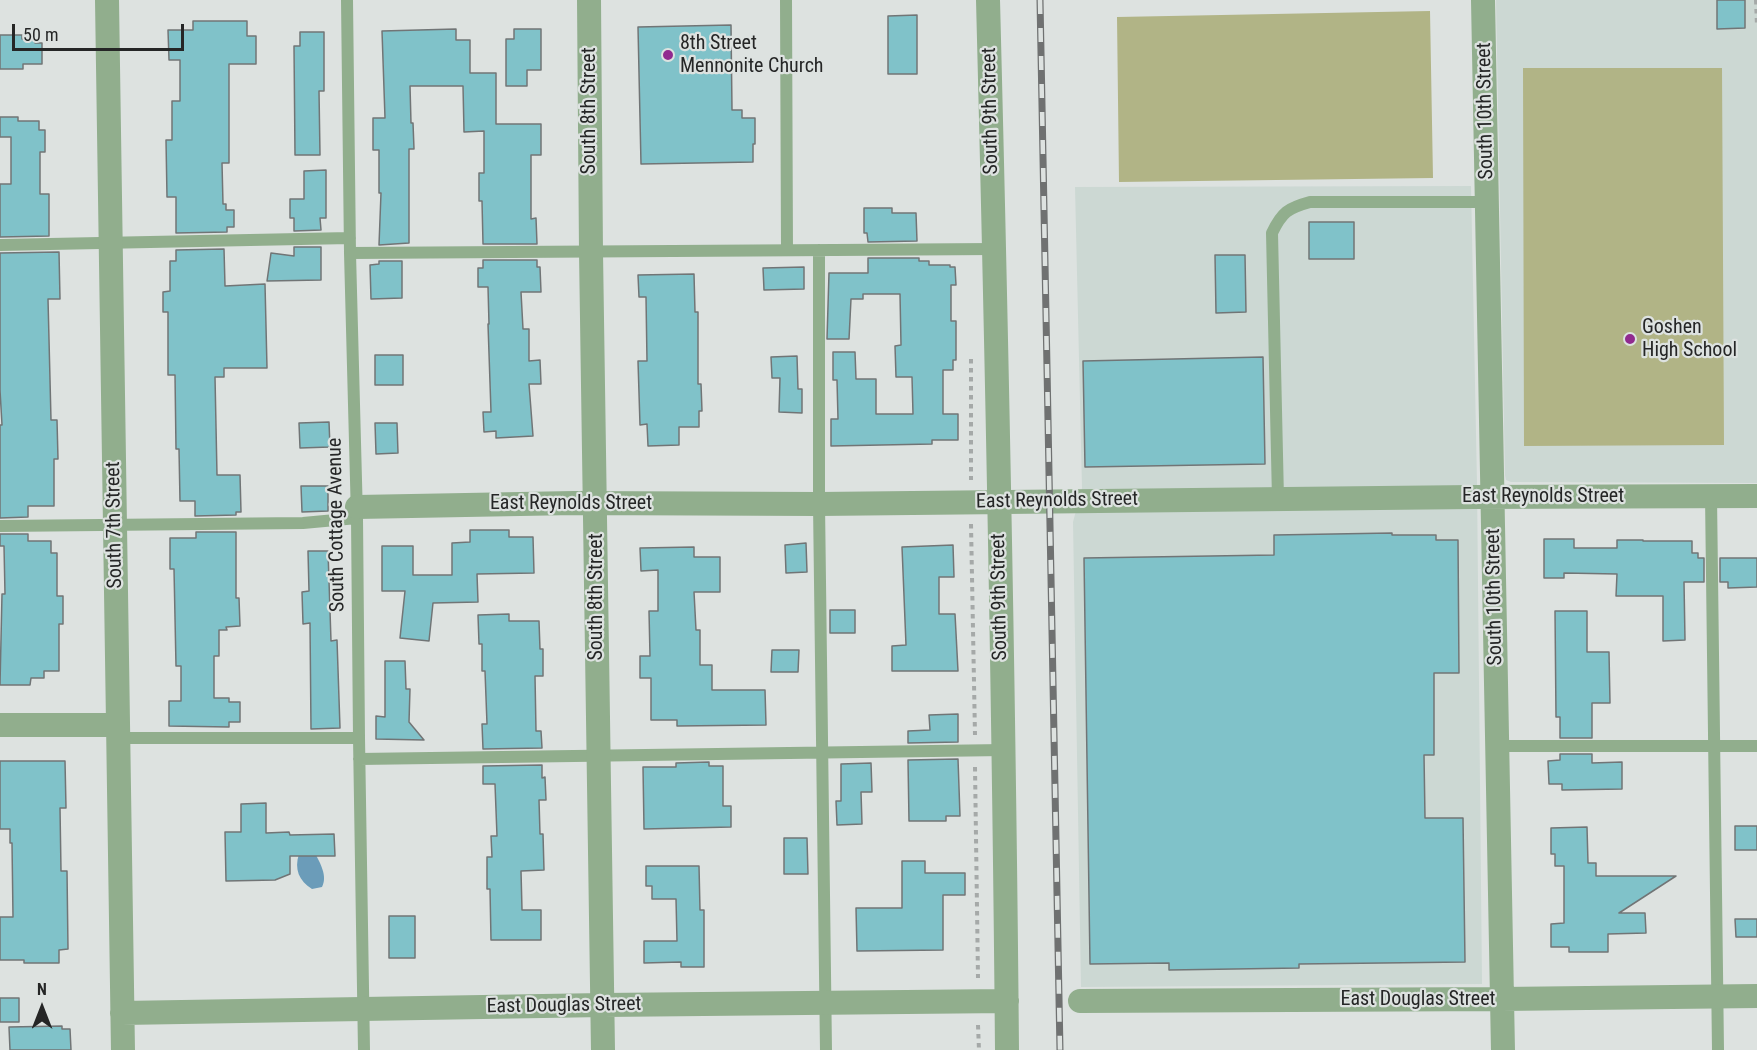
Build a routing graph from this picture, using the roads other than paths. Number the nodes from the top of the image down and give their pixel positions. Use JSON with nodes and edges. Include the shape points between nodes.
{"nodes":[{"id":1,"x":107,"y":0,"type":"edge"},
{"id":2,"x":347,"y":0,"type":"edge"},
{"id":3,"x":589,"y":0,"type":"edge"},
{"id":4,"x":786,"y":0,"type":"edge"},
{"id":5,"x":988,"y":0,"type":"edge"},
{"id":6,"x":1484,"y":0,"type":"edge"},
{"id":7,"x":1487,"y":202,"type":"junction"},
{"id":8,"x":350,"y":238,"type":"junction"},
{"id":9,"x":111,"y":243,"type":"junction"},
{"id":10,"x":0,"y":245,"type":"edge"},
{"id":11,"x":995,"y":249,"type":"junction"},
{"id":12,"x":787,"y":250,"type":"junction"},
{"id":13,"x":819,"y":250,"type":"junction"},
{"id":14,"x":591,"y":252,"type":"junction"},
{"id":15,"x":350,"y":253,"type":"junction"},
{"id":16,"x":1711,"y":496,"type":"junction"},
{"id":17,"x":1757,"y":496,"type":"edge"},
{"id":18,"x":1494,"y":497,"type":"junction"},
{"id":19,"x":1278,"y":499,"type":"junction"},
{"id":20,"x":998,"y":502,"type":"junction"},
{"id":21,"x":596,"y":503,"type":"junction"},
{"id":22,"x":819,"y":504,"type":"junction"},
{"id":23,"x":357,"y":512,"type":"junction"},
{"id":24,"x":115,"y":525,"type":"junction"},
{"id":25,"x":0,"y":526,"type":"edge"},
{"id":26,"x":0,"y":725,"type":"edge"},
{"id":27,"x":118,"y":731,"type":"junction"},
{"id":28,"x":359,"y":738,"type":"junction"},
{"id":29,"x":1498,"y":746,"type":"junction"},
{"id":30,"x":1715,"y":746,"type":"junction"},
{"id":31,"x":1757,"y":746,"type":"edge"},
{"id":32,"x":1004,"y":750,"type":"junction"},
{"id":33,"x":822,"y":752,"type":"junction"},
{"id":34,"x":598,"y":756,"type":"junction"},
{"id":35,"x":359,"y":759,"type":"junction"},
{"id":36,"x":1716,"y":996,"type":"junction"},
{"id":37,"x":1757,"y":996,"type":"edge"},
{"id":38,"x":1502,"y":999,"type":"junction"},
{"id":39,"x":1006,"y":1001,"type":"junction"},
{"id":40,"x":1080,"y":1001,"type":"dead end"},
{"id":41,"x":825,"y":1003,"type":"junction"},
{"id":42,"x":603,"y":1005,"type":"junction"},
{"id":43,"x":364,"y":1010,"type":"junction"},
{"id":44,"x":122,"y":1013,"type":"junction"},
{"id":45,"x":123,"y":1050,"type":"edge"},
{"id":46,"x":364,"y":1050,"type":"edge"},
{"id":47,"x":603,"y":1050,"type":"edge"},
{"id":48,"x":826,"y":1050,"type":"edge"},
{"id":49,"x":1007,"y":1050,"type":"edge"},
{"id":50,"x":1503,"y":1050,"type":"edge"},
{"id":51,"x":1718,"y":1050,"type":"edge"}],
"edges":[{"from":1,"to":9,"type":"street","name":"South 7th Street"},
{"from":2,"to":8,"type":"lane","name":"South Cottage Avenue"},
{"from":3,"to":14,"type":"street","name":"South 8th Street"},
{"from":4,"to":12,"type":"lane"},
{"from":5,"to":11,"type":"street","name":"South 9th Street"},
{"from":6,"to":7,"type":"street","name":"South 10th Street"},
{"from":7,"to":18,"type":"street","name":"South 10th Street"},
{"from":7,"to":19,"type":"lane","via":[[1310,202],[1292,207],[1280,217],[1272,233]]},
{"from":8,"to":9,"type":"lane"},
{"from":8,"to":15,"type":"lane","name":"South Cottage Avenue"},
{"from":9,"to":10,"type":"lane"},
{"from":9,"to":24,"type":"street","name":"South 7th Street"},
{"from":11,"to":13,"type":"lane"},
{"from":11,"to":20,"type":"street","name":"South 9th Street"},
{"from":12,"to":13,"type":"lane"},
{"from":12,"to":14,"type":"lane"},
{"from":13,"to":22,"type":"lane"},
{"from":14,"to":15,"type":"lane"},
{"from":14,"to":21,"type":"street","name":"South 8th Street"},
{"from":15,"to":23,"type":"lane","name":"South Cottage Avenue"},
{"from":16,"to":17,"type":"street","name":"East Reynolds Street"},
{"from":16,"to":18,"type":"street","name":"East Reynolds Street"},
{"from":16,"to":30,"type":"lane"},
{"from":18,"to":19,"type":"street","name":"East Reynolds Street"},
{"from":18,"to":29,"type":"street","name":"South 10th Street"},
{"from":19,"to":20,"type":"street","name":"East Reynolds Street"},
{"from":20,"to":22,"type":"street","name":"East Reynolds Street"},
{"from":20,"to":32,"type":"street","name":"South 9th Street"},
{"from":21,"to":22,"type":"street","name":"East Reynolds Street"},
{"from":21,"to":23,"type":"street","name":"East Reynolds Street"},
{"from":21,"to":34,"type":"street","name":"South 8th Street"},
{"from":22,"to":33,"type":"lane"},
{"from":23,"to":24,"type":"lane","via":[[303,523]]},
{"from":23,"to":28,"type":"lane","name":"South Cottage Avenue"},
{"from":24,"to":25,"type":"lane"},
{"from":24,"to":27,"type":"street","name":"South 7th Street"},
{"from":26,"to":27,"type":"street"},
{"from":27,"to":28,"type":"lane"},
{"from":27,"to":44,"type":"street","name":"South 7th Street"},
{"from":28,"to":35,"type":"lane","name":"South Cottage Avenue"},
{"from":29,"to":30,"type":"lane"},
{"from":29,"to":38,"type":"street","name":"South 10th Street"},
{"from":30,"to":31,"type":"lane"},
{"from":30,"to":36,"type":"lane"},
{"from":32,"to":33,"type":"lane"},
{"from":32,"to":39,"type":"street","name":"South 9th Street"},
{"from":33,"to":34,"type":"lane"},
{"from":33,"to":41,"type":"lane"},
{"from":34,"to":35,"type":"lane"},
{"from":34,"to":42,"type":"street","name":"South 8th Street"},
{"from":35,"to":43,"type":"lane","name":"South Cottage Avenue"},
{"from":36,"to":37,"type":"street","name":"East Douglas Street"},
{"from":36,"to":38,"type":"street","name":"East Douglas Street"},
{"from":36,"to":51,"type":"lane"},
{"from":38,"to":40,"type":"street","name":"East Douglas Street"},
{"from":38,"to":50,"type":"street","name":"South 10th Street"},
{"from":39,"to":41,"type":"street","name":"East Douglas Street"},
{"from":39,"to":49,"type":"street","name":"South 9th Street"},
{"from":41,"to":42,"type":"street","name":"East Douglas Street"},
{"from":41,"to":48,"type":"lane"},
{"from":42,"to":43,"type":"street","name":"East Douglas Street"},
{"from":42,"to":47,"type":"street","name":"South 8th Street"},
{"from":43,"to":44,"type":"street","name":"East Douglas Street"},
{"from":43,"to":46,"type":"lane","name":"South Cottage Avenue"},
{"from":44,"to":45,"type":"street","name":"South 7th Street"}]}
